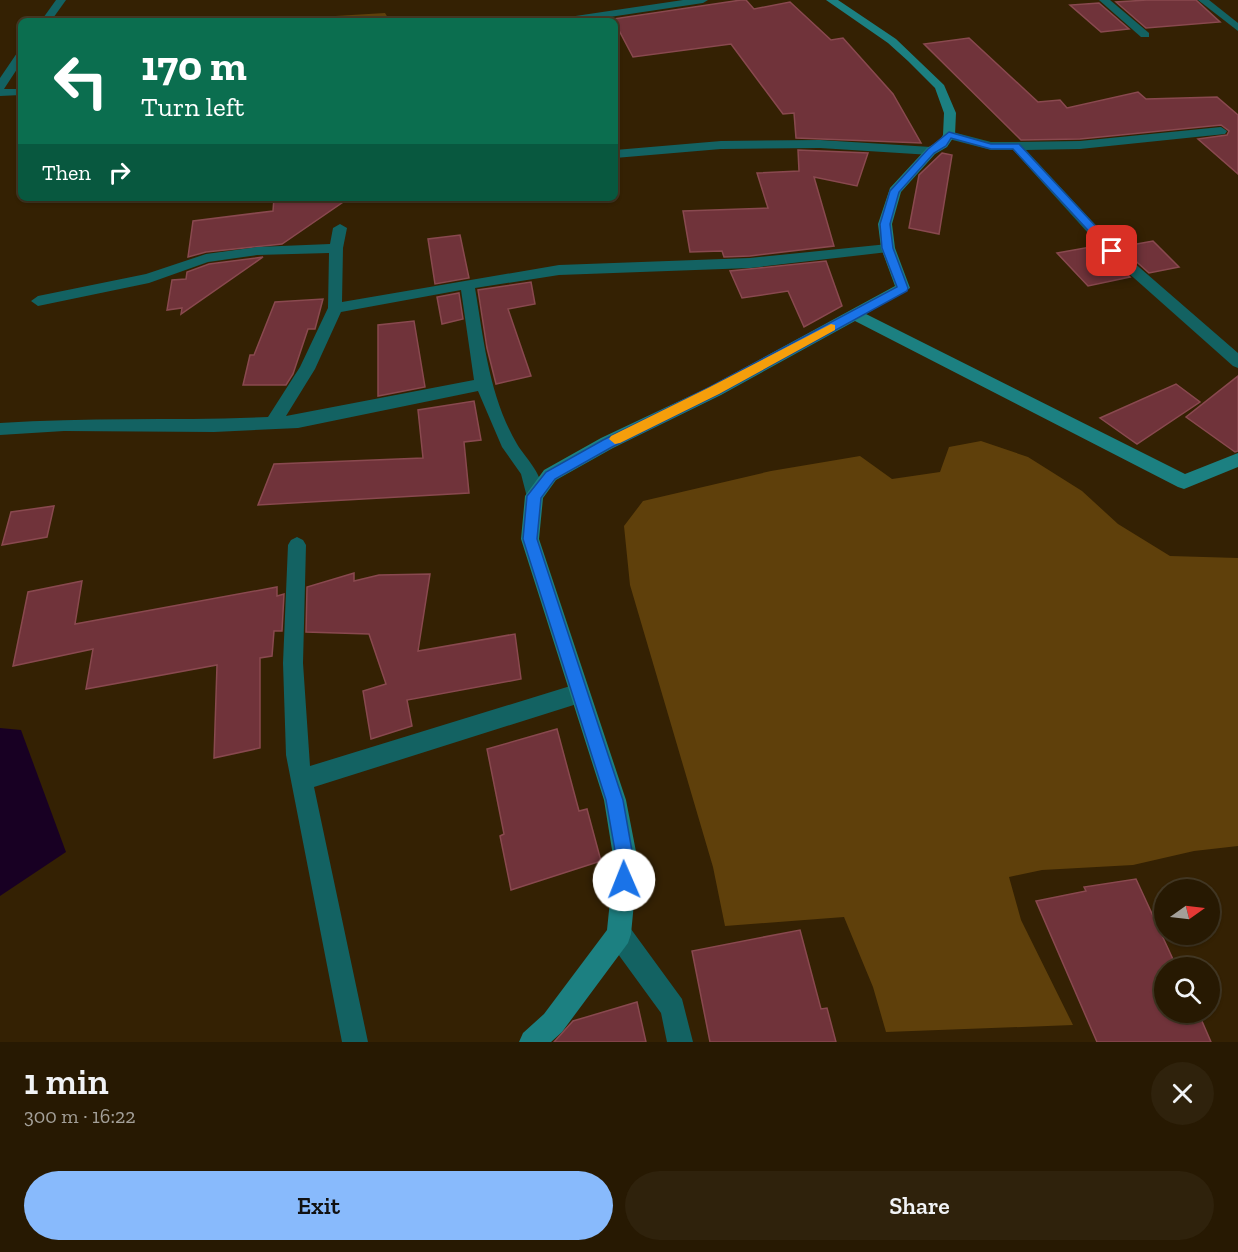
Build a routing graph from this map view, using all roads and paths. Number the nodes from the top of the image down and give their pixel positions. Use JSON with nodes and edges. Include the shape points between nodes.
{"nodes":[{"id":1,"x":61,"y":0,"type":"edge"},
{"id":2,"x":703,"y":0,"type":"edge"},
{"id":3,"x":831,"y":0,"type":"edge"},
{"id":4,"x":1104,"y":0,"type":"edge"},
{"id":5,"x":1203,"y":0,"type":"edge"},
{"id":6,"x":48,"y":18,"type":"edge"},
{"id":7,"x":582,"y":18,"type":"edge"},
{"id":8,"x":1238,"y":28,"type":"edge"},
{"id":9,"x":1145,"y":35,"type":"dead end"},
{"id":10,"x":18,"y":60,"type":"edge"},
{"id":11,"x":0,"y":87,"type":"edge"},
{"id":12,"x":18,"y":92,"type":"edge"},
{"id":13,"x":0,"y":93,"type":"edge"},
{"id":14,"x":1221,"y":130,"type":"dead end"},
{"id":15,"x":949,"y":135,"type":"junction"},
{"id":16,"x":1016,"y":146,"type":"junction"},
{"id":17,"x":931,"y":151,"type":"junction"},
{"id":18,"x":618,"y":154,"type":"edge"},
{"id":19,"x":340,"y":228,"type":"dead end"},
{"id":20,"x":336,"y":248,"type":"junction"},
{"id":21,"x":888,"y":248,"type":"junction"},
{"id":22,"x":467,"y":284,"type":"junction"},
{"id":23,"x":38,"y":301,"type":"dead end"},
{"id":24,"x":335,"y":308,"type":"junction"},
{"id":25,"x":855,"y":315,"type":"junction"},
{"id":26,"x":1238,"y":362,"type":"edge"},
{"id":27,"x":483,"y":384,"type":"junction"},
{"id":28,"x":273,"y":423,"type":"junction"},
{"id":29,"x":0,"y":429,"type":"edge"},
{"id":30,"x":1238,"y":460,"type":"edge"},
{"id":31,"x":534,"y":496,"type":"junction"},
{"id":32,"x":297,"y":545,"type":"dead end"},
{"id":33,"x":580,"y":693,"type":"junction"},
{"id":34,"x":301,"y":780,"type":"junction"},
{"id":35,"x":619,"y":934,"type":"junction"},
{"id":36,"x":355,"y":1042,"type":"edge"},
{"id":37,"x":532,"y":1042,"type":"edge"},
{"id":38,"x":680,"y":1042,"type":"edge"}],
"edges":[{"from":1,"to":6,"type":"street"},
{"from":2,"to":7,"type":"street"},
{"from":3,"to":15,"type":"street","via":[[892,42],[940,87],[950,113]]},
{"from":4,"to":9,"type":"street"},
{"from":5,"to":8,"type":"street"},
{"from":10,"to":11,"type":"street"},
{"from":12,"to":13,"type":"street"},
{"from":14,"to":16,"type":"street","via":[[1080,145]]},
{"from":15,"to":16,"type":"street","via":[[991,146]]},
{"from":15,"to":17,"type":"street"},
{"from":16,"to":26,"type":"street","via":[[1112,251]]},
{"from":17,"to":18,"type":"street","via":[[820,144],[721,145]]},
{"from":17,"to":21,"type":"street","via":[[895,191],[885,224]]},
{"from":19,"to":20,"type":"street"},
{"from":20,"to":23,"type":"street","via":[[257,251],[206,258],[150,278]]},
{"from":20,"to":24,"type":"street"},
{"from":21,"to":22,"type":"street","via":[[750,263],[559,270]]},
{"from":21,"to":25,"type":"street","via":[[903,288]]},
{"from":22,"to":24,"type":"street"},
{"from":22,"to":27,"type":"street"},
{"from":24,"to":28,"type":"street","via":[[308,369]]},
{"from":25,"to":30,"type":"street","via":[[1184,482]]},
{"from":25,"to":31,"type":"street","via":[[550,475]]},
{"from":27,"to":28,"type":"street","via":[[308,420]]},
{"from":27,"to":31,"type":"street","via":[[510,447],[529,472]]},
{"from":28,"to":29,"type":"street"},
{"from":31,"to":33,"type":"street","via":[[530,539]]},
{"from":32,"to":34,"type":"street","via":[[293,663]]},
{"from":33,"to":34,"type":"street"},
{"from":33,"to":35,"type":"street","via":[[615,800],[626,862]]},
{"from":34,"to":36,"type":"street"},
{"from":35,"to":37,"type":"street","via":[[553,1023]]},
{"from":35,"to":38,"type":"street","via":[[673,1008]]}]}
